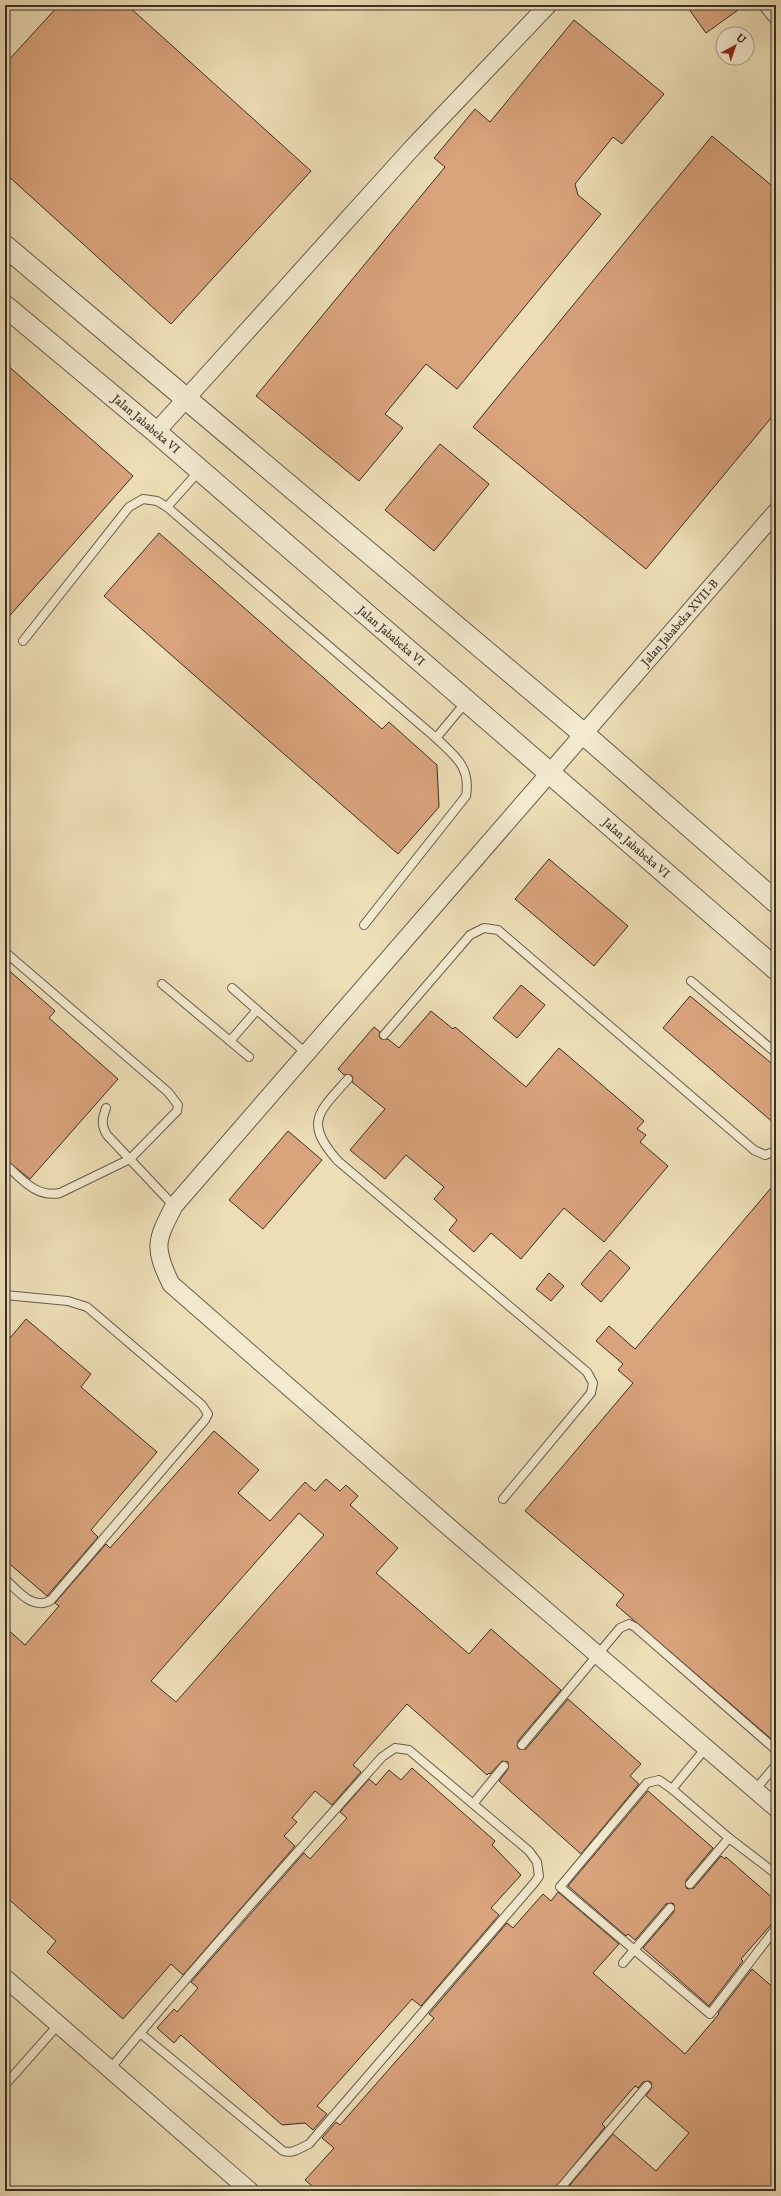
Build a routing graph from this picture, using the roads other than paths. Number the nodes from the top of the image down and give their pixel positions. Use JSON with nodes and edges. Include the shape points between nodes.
{"nodes":[{"id":1,"x":548,"y":5,"type":"edge"},
{"id":2,"x":768,"y":5,"type":"edge"},
{"id":3,"x":776,"y":15,"type":"edge"},
{"id":4,"x":5,"y":246,"type":"edge"},
{"id":5,"x":5,"y":306,"type":"edge"},
{"id":6,"x":185,"y":399,"type":"junction"},
{"id":7,"x":156,"y":432,"type":"junction"},
{"id":8,"x":199,"y":471,"type":"junction"},
{"id":9,"x":168,"y":507,"type":"junction"},
{"id":10,"x":776,"y":512,"type":"edge"},
{"id":11,"x":23,"y":641,"type":"dead end"},
{"id":12,"x":467,"y":701,"type":"junction"},
{"id":13,"x":585,"y":735,"type":"junction"},
{"id":14,"x":436,"y":738,"type":"junction"},
{"id":15,"x":550,"y":774,"type":"junction"},
{"id":16,"x":776,"y":902,"type":"edge"},
{"id":17,"x":364,"y":925,"type":"dead end"},
{"id":18,"x":5,"y":952,"type":"edge"},
{"id":19,"x":776,"y":969,"type":"edge"},
{"id":20,"x":691,"y":981,"type":"dead end"},
{"id":21,"x":162,"y":984,"type":"dead end"},
{"id":22,"x":232,"y":988,"type":"dead end"},
{"id":23,"x":257,"y":1010,"type":"junction"},
{"id":24,"x":384,"y":1035,"type":"dead end"},
{"id":25,"x":230,"y":1041,"type":"junction"},
{"id":26,"x":776,"y":1053,"type":"edge"},
{"id":27,"x":307,"y":1054,"type":"junction"},
{"id":28,"x":249,"y":1057,"type":"dead end"},
{"id":29,"x":348,"y":1079,"type":"dead end"},
{"id":30,"x":106,"y":1108,"type":"dead end"},
{"id":31,"x":776,"y":1151,"type":"edge"},
{"id":32,"x":130,"y":1159,"type":"junction"},
{"id":33,"x":5,"y":1164,"type":"edge"},
{"id":34,"x":174,"y":1206,"type":"junction"},
{"id":35,"x":5,"y":1295,"type":"edge"},
{"id":36,"x":503,"y":1499,"type":"dead end"},
{"id":37,"x":5,"y":1579,"type":"edge"},
{"id":38,"x":598,"y":1654,"type":"junction"},
{"id":39,"x":522,"y":1745,"type":"dead end"},
{"id":40,"x":705,"y":1749,"type":"junction"},
{"id":41,"x":776,"y":1750,"type":"edge"},
{"id":42,"x":776,"y":1765,"type":"edge"},
{"id":43,"x":504,"y":1766,"type":"dead end"},
{"id":44,"x":672,"y":1789,"type":"junction"},
{"id":45,"x":755,"y":1790,"type":"junction"},
{"id":46,"x":473,"y":1804,"type":"junction"},
{"id":47,"x":776,"y":1808,"type":"edge"},
{"id":48,"x":729,"y":1838,"type":"junction"},
{"id":49,"x":776,"y":1874,"type":"edge"},
{"id":50,"x":690,"y":1884,"type":"dead end"},
{"id":51,"x":670,"y":1908,"type":"dead end"},
{"id":52,"x":776,"y":1928,"type":"edge"},
{"id":53,"x":633,"y":1951,"type":"junction"},
{"id":54,"x":623,"y":1963,"type":"dead end"},
{"id":55,"x":6,"y":1982,"type":"edge"},
{"id":56,"x":58,"y":2025,"type":"junction"},
{"id":57,"x":140,"y":2033,"type":"junction"},
{"id":58,"x":110,"y":2069,"type":"junction"},
{"id":59,"x":5,"y":2085,"type":"edge"},
{"id":60,"x":647,"y":2086,"type":"dead end"},
{"id":61,"x":250,"y":2191,"type":"edge"},
{"id":62,"x":558,"y":2191,"type":"edge"}],
"edges":[{"from":1,"to":6,"type":"street","via":[[413,147]]},
{"from":2,"to":3,"type":"street"},
{"from":4,"to":6,"type":"street"},
{"from":5,"to":7,"type":"street","name":"Jalan Jababeka VI"},
{"from":6,"to":7,"type":"street"},
{"from":6,"to":13,"type":"street"},
{"from":7,"to":8,"type":"street","name":"Jalan Jababeka VI"},
{"from":8,"to":9,"type":"lane"},
{"from":8,"to":12,"type":"street","name":"Jalan Jababeka VI"},
{"from":9,"to":11,"type":"lane","via":[[157,501],[143,499],[129,507]]},
{"from":9,"to":14,"type":"lane"},
{"from":10,"to":13,"type":"street","name":"Jalan Jababeka XVII-B"},
{"from":12,"to":14,"type":"lane"},
{"from":12,"to":15,"type":"street","name":"Jalan Jababeka VI"},
{"from":13,"to":15,"type":"street","name":"Jalan Jababeka XVII-B"},
{"from":13,"to":16,"type":"street"},
{"from":14,"to":17,"type":"lane","via":[[459,760],[466,774],[466,796]]},
{"from":15,"to":19,"type":"street","name":"Jalan Jababeka VI"},
{"from":15,"to":27,"type":"street","name":"Jalan Jababeka XVII-B"},
{"from":18,"to":32,"type":"lane","via":[[176,1101],[177,1111]]},
{"from":20,"to":26,"type":"lane"},
{"from":21,"to":25,"type":"lane"},
{"from":22,"to":23,"type":"lane"},
{"from":23,"to":25,"type":"lane"},
{"from":23,"to":27,"type":"lane"},
{"from":24,"to":31,"type":"lane","via":[[470,935],[484,928],[498,930],[754,1150],[765,1155]]},
{"from":25,"to":28,"type":"lane"},
{"from":27,"to":34,"type":"street","name":"Jalan Jababeka XVII-B"},
{"from":29,"to":36,"type":"lane","via":[[320,1111],[317,1126],[327,1149],[587,1372],[594,1383],[591,1393]]},
{"from":30,"to":32,"type":"lane","via":[[102,1128]]},
{"from":32,"to":33,"type":"lane","via":[[69,1189],[51,1195],[33,1189]]},
{"from":32,"to":34,"type":"lane"},
{"from":34,"to":38,"type":"street","name":"Jalan Jababeka XVII-B","via":[[161,1232],[158,1247],[161,1263],[172,1284]]},
{"from":35,"to":37,"type":"lane","via":[[68,1301],[87,1307],[202,1404],[208,1414],[51,1600],[42,1605],[35,1604]]},
{"from":38,"to":39,"type":"lane"},
{"from":38,"to":40,"type":"street","name":"Jalan Jababeka XVII-B"},
{"from":38,"to":41,"type":"lane","via":[[620,1628],[629,1624],[635,1627]]},
{"from":40,"to":44,"type":"lane"},
{"from":40,"to":45,"type":"street","name":"Jalan Jababeka XVII-B"},
{"from":42,"to":45,"type":"lane"},
{"from":43,"to":46,"type":"lane"},
{"from":44,"to":48,"type":"lane"},
{"from":44,"to":53,"type":"lane","via":[[659,1780],[647,1783],[561,1885],[563,1890]]},
{"from":45,"to":47,"type":"street","name":"Jalan Jababeka XVII-B"},
{"from":46,"to":57,"type":"lane","via":[[409,1750],[396,1748],[382,1757]]},
{"from":46,"to":57,"type":"lane","via":[[529,1851],[537,1862],[540,1876],[309,2144],[290,2153],[284,2150]]},
{"from":48,"to":49,"type":"lane"},
{"from":48,"to":50,"type":"lane"},
{"from":51,"to":53,"type":"lane"},
{"from":52,"to":53,"type":"lane","via":[[710,2014]]},
{"from":53,"to":54,"type":"lane"},
{"from":55,"to":56,"type":"street"},
{"from":56,"to":58,"type":"street"},
{"from":56,"to":59,"type":"lane"},
{"from":57,"to":58,"type":"lane"},
{"from":58,"to":61,"type":"street"},
{"from":60,"to":62,"type":"lane"}]}
